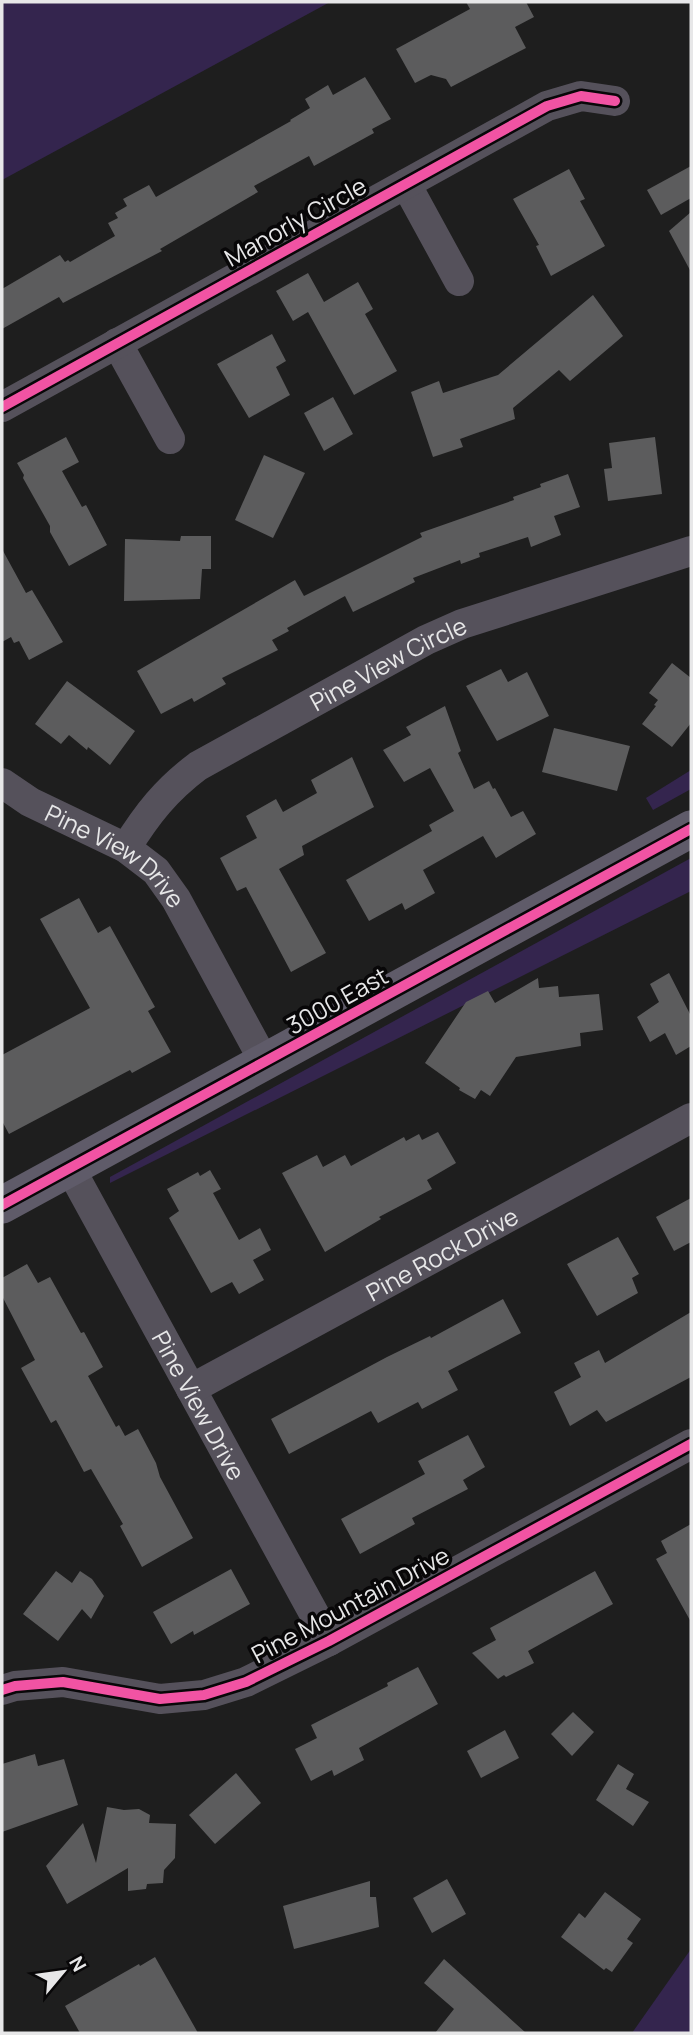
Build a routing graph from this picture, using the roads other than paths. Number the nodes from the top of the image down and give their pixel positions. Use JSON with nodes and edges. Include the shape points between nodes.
{"nodes":[{"id":1,"x":615,"y":101,"type":"dead end"},
{"id":2,"x":405,"y":184,"type":"junction"},
{"id":3,"x":459,"y":281,"type":"dead end"},
{"id":4,"x":117,"y":343,"type":"junction"},
{"id":5,"x":2,"y":407,"type":"edge"},
{"id":6,"x":170,"y":439,"type":"dead end"},
{"id":7,"x":691,"y":551,"type":"edge"},
{"id":8,"x":2,"y":783,"type":"edge"},
{"id":9,"x":691,"y":829,"type":"edge"},
{"id":10,"x":126,"y":848,"type":"junction"},
{"id":11,"x":265,"y":1063,"type":"junction"},
{"id":12,"x":691,"y":1118,"type":"edge"},
{"id":13,"x":70,"y":1167,"type":"junction"},
{"id":14,"x":2,"y":1205,"type":"edge"},
{"id":15,"x":191,"y":1389,"type":"junction"},
{"id":16,"x":691,"y":1444,"type":"edge"},
{"id":17,"x":329,"y":1641,"type":"junction"},
{"id":18,"x":2,"y":1690,"type":"edge"}],
"edges":[{"from":1,"to":2,"type":"street","name":"Manorly Circle","via":[[581,96],[547,106]]},
{"from":2,"to":3,"type":"street"},
{"from":2,"to":4,"type":"street","name":"Manorly Circle"},
{"from":4,"to":5,"type":"street","name":"Manorly Circle"},
{"from":4,"to":6,"type":"street"},
{"from":7,"to":10,"type":"street","name":"Pine View Circle","via":[[462,624],[426,640],[198,766],[151,808]]},
{"from":8,"to":10,"type":"street","name":"Pine View Drive","via":[[30,802]]},
{"from":9,"to":11,"type":"main road","name":"3000 East"},
{"from":10,"to":11,"type":"street","name":"Pine View Drive","via":[[156,871],[176,899]]},
{"from":11,"to":13,"type":"main road","name":"3000 East"},
{"from":12,"to":15,"type":"street","name":"Pine Rock Drive"},
{"from":13,"to":14,"type":"main road","name":"3000 East"},
{"from":13,"to":15,"type":"street","name":"Pine View Drive"},
{"from":15,"to":17,"type":"street","name":"Pine View Drive"},
{"from":16,"to":17,"type":"street","name":"Pine Mountain Drive"},
{"from":17,"to":18,"type":"street","name":"Pine Mountain Drive","via":[[246,1682],[204,1695],[160,1699],[63,1682]]}]}
